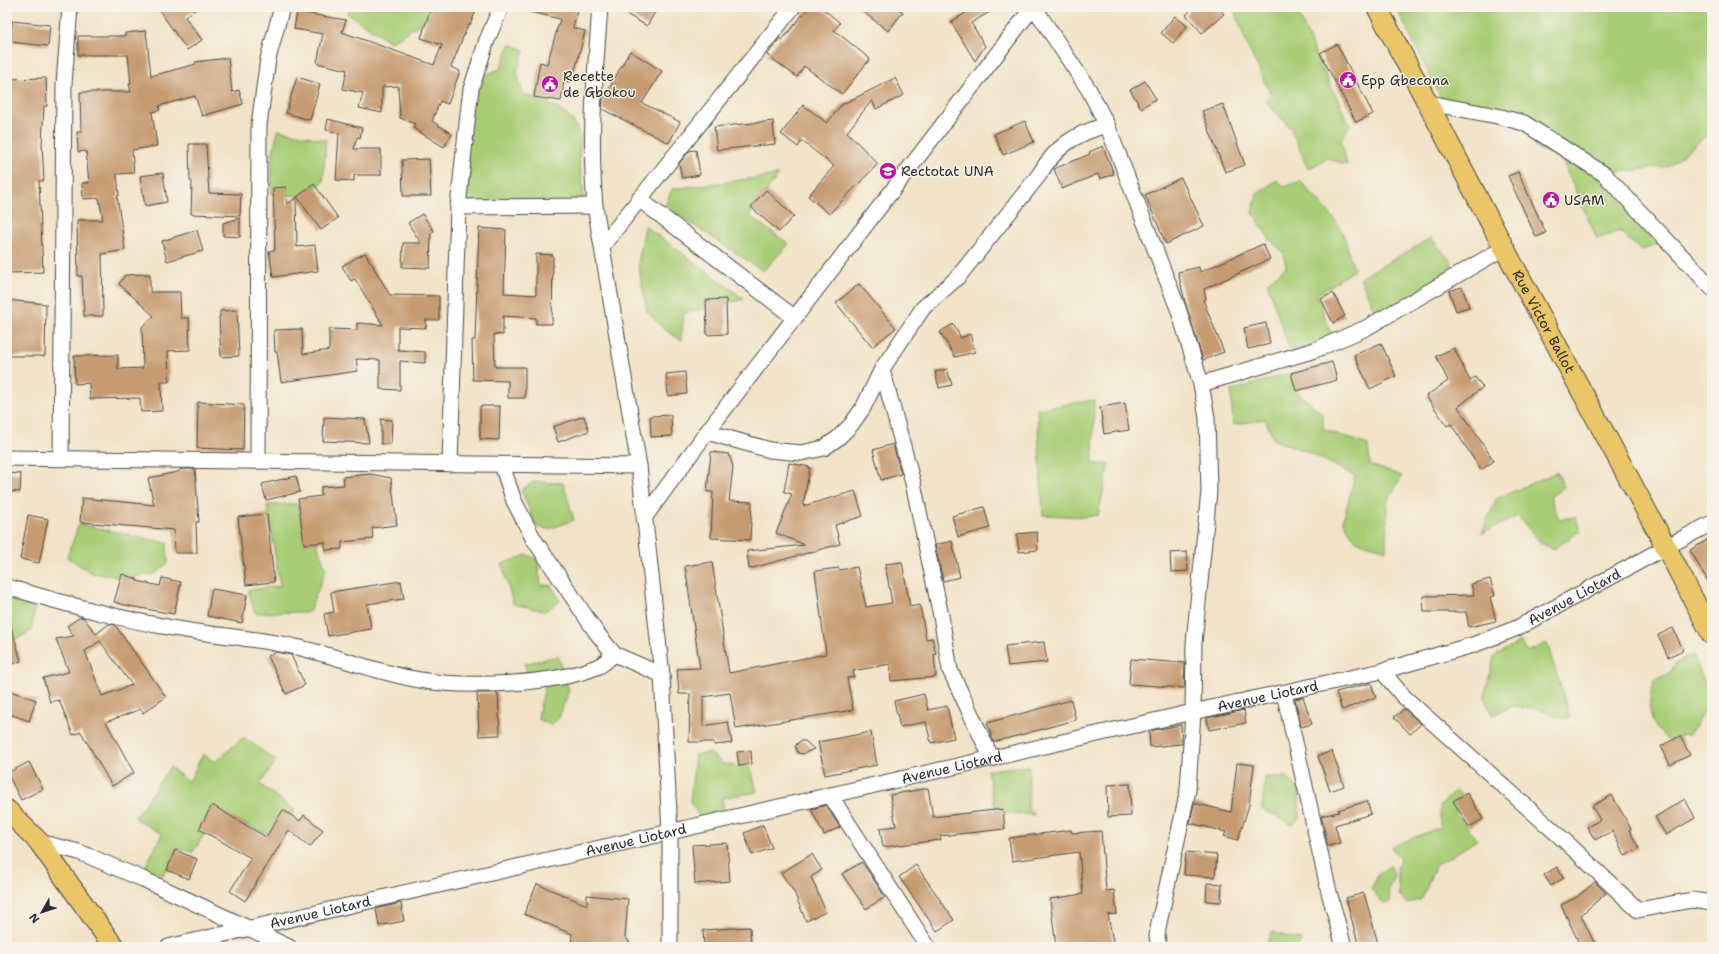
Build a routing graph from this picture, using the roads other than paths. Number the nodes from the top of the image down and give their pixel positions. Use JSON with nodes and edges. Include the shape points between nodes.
{"nodes":[{"id":1,"x":70,"y":7,"type":"edge"},
{"id":2,"x":282,"y":7,"type":"edge"},
{"id":3,"x":501,"y":7,"type":"edge"},
{"id":4,"x":600,"y":7,"type":"edge"},
{"id":5,"x":793,"y":7,"type":"edge"},
{"id":6,"x":1034,"y":7,"type":"edge"},
{"id":7,"x":1377,"y":7,"type":"edge"},
{"id":8,"x":1429,"y":103,"type":"junction"},
{"id":9,"x":1107,"y":125,"type":"junction"},
{"id":10,"x":639,"y":199,"type":"junction"},
{"id":11,"x":595,"y":206,"type":"junction"},
{"id":12,"x":458,"y":207,"type":"junction"},
{"id":13,"x":603,"y":245,"type":"junction"},
{"id":14,"x":1504,"y":248,"type":"junction"},
{"id":15,"x":1712,"y":288,"type":"edge"},
{"id":16,"x":795,"y":318,"type":"junction"},
{"id":17,"x":882,"y":369,"type":"junction"},
{"id":18,"x":1201,"y":384,"type":"junction"},
{"id":19,"x":707,"y":432,"type":"junction"},
{"id":20,"x":7,"y":458,"type":"edge"},
{"id":21,"x":61,"y":458,"type":"junction"},
{"id":22,"x":258,"y":461,"type":"junction"},
{"id":23,"x":450,"y":464,"type":"junction"},
{"id":24,"x":502,"y":464,"type":"junction"},
{"id":25,"x":639,"y":466,"type":"junction"},
{"id":26,"x":644,"y":518,"type":"junction"},
{"id":27,"x":1712,"y":524,"type":"edge"},
{"id":28,"x":1666,"y":546,"type":"junction"},
{"id":29,"x":7,"y":587,"type":"edge"},
{"id":30,"x":1712,"y":635,"type":"edge"},
{"id":31,"x":614,"y":654,"type":"junction"},
{"id":32,"x":1382,"y":671,"type":"junction"},
{"id":33,"x":662,"y":675,"type":"junction"},
{"id":34,"x":1284,"y":693,"type":"junction"},
{"id":35,"x":1194,"y":712,"type":"junction"},
{"id":36,"x":992,"y":760,"type":"junction"},
{"id":37,"x":830,"y":795,"type":"junction"},
{"id":38,"x":7,"y":810,"type":"edge"},
{"id":39,"x":670,"y":833,"type":"junction"},
{"id":40,"x":39,"y":842,"type":"junction"},
{"id":41,"x":1712,"y":903,"type":"edge"},
{"id":42,"x":247,"y":928,"type":"junction"},
{"id":43,"x":114,"y":947,"type":"edge"},
{"id":44,"x":168,"y":947,"type":"edge"},
{"id":45,"x":289,"y":947,"type":"edge"},
{"id":46,"x":670,"y":947,"type":"edge"},
{"id":47,"x":928,"y":947,"type":"edge"},
{"id":48,"x":1160,"y":947,"type":"edge"},
{"id":49,"x":1344,"y":947,"type":"edge"}],
"edges":[{"from":1,"to":21,"type":"street","via":[[64,84]]},
{"from":2,"to":22,"type":"street","via":[[268,58],[259,125]]},
{"from":3,"to":12,"type":"street","via":[[471,90]]},
{"from":4,"to":11,"type":"street","via":[[592,113],[591,165]]},
{"from":5,"to":10,"type":"street"},
{"from":6,"to":9,"type":"street","via":[[1089,90]]},
{"from":6,"to":16,"type":"street"},
{"from":7,"to":8,"type":"main road","name":"Rue Victor Ballot"},
{"from":8,"to":14,"type":"main road","name":"Rue Victor Ballot"},
{"from":8,"to":15,"type":"street","via":[[1524,123],[1604,174]]},
{"from":9,"to":17,"type":"street","via":[[1087,130],[1049,158],[1039,175],[958,277],[923,308]]},
{"from":9,"to":18,"type":"street","via":[[1179,312]]},
{"from":10,"to":13,"type":"street"},
{"from":10,"to":16,"type":"street"},
{"from":11,"to":12,"type":"street"},
{"from":11,"to":13,"type":"street"},
{"from":12,"to":23,"type":"street"},
{"from":13,"to":25,"type":"street"},
{"from":14,"to":18,"type":"street","via":[[1366,328],[1316,350]]},
{"from":14,"to":28,"type":"main road","name":"Rue Victor Ballot"},
{"from":16,"to":19,"type":"street"},
{"from":17,"to":19,"type":"street","via":[[863,408],[851,425],[824,448],[801,453],[770,450]]},
{"from":17,"to":36,"type":"street","via":[[913,483],[950,670]]},
{"from":18,"to":35,"type":"street","via":[[1207,418],[1209,491],[1194,643]]},
{"from":19,"to":26,"type":"street"},
{"from":20,"to":21,"type":"street"},
{"from":21,"to":22,"type":"street"},
{"from":22,"to":23,"type":"street"},
{"from":23,"to":24,"type":"street"},
{"from":24,"to":25,"type":"street"},
{"from":24,"to":31,"type":"street","via":[[514,501],[533,538],[596,632]]},
{"from":25,"to":26,"type":"street"},
{"from":26,"to":33,"type":"street"},
{"from":27,"to":28,"type":"street","name":"Avenue Liotard"},
{"from":28,"to":30,"type":"main road","name":"Rue Victor Ballot"},
{"from":28,"to":32,"type":"street","name":"Avenue Liotard","via":[[1517,628],[1474,645]]},
{"from":29,"to":31,"type":"street","via":[[132,620],[296,646],[377,671],[446,684],[514,683],[546,679],[601,665]]},
{"from":31,"to":33,"type":"street"},
{"from":32,"to":34,"type":"street","name":"Avenue Liotard"},
{"from":32,"to":41,"type":"street","via":[[1403,696],[1565,840],[1638,910],[1692,900]]},
{"from":33,"to":39,"type":"street"},
{"from":34,"to":35,"type":"street","name":"Avenue Liotard"},
{"from":34,"to":49,"type":"street","via":[[1327,885]]},
{"from":35,"to":36,"type":"street","name":"Avenue Liotard"},
{"from":35,"to":48,"type":"street","via":[[1188,790],[1159,923],[1157,936]]},
{"from":36,"to":37,"type":"street","name":"Avenue Liotard"},
{"from":37,"to":39,"type":"street","name":"Avenue Liotard"},
{"from":37,"to":47,"type":"street"},
{"from":38,"to":40,"type":"main road"},
{"from":39,"to":42,"type":"street","name":"Avenue Liotard"},
{"from":39,"to":46,"type":"street"},
{"from":40,"to":42,"type":"street","via":[[79,852]]},
{"from":40,"to":43,"type":"main road"},
{"from":42,"to":44,"type":"street","name":"Avenue Liotard"},
{"from":42,"to":45,"type":"street"}]}
